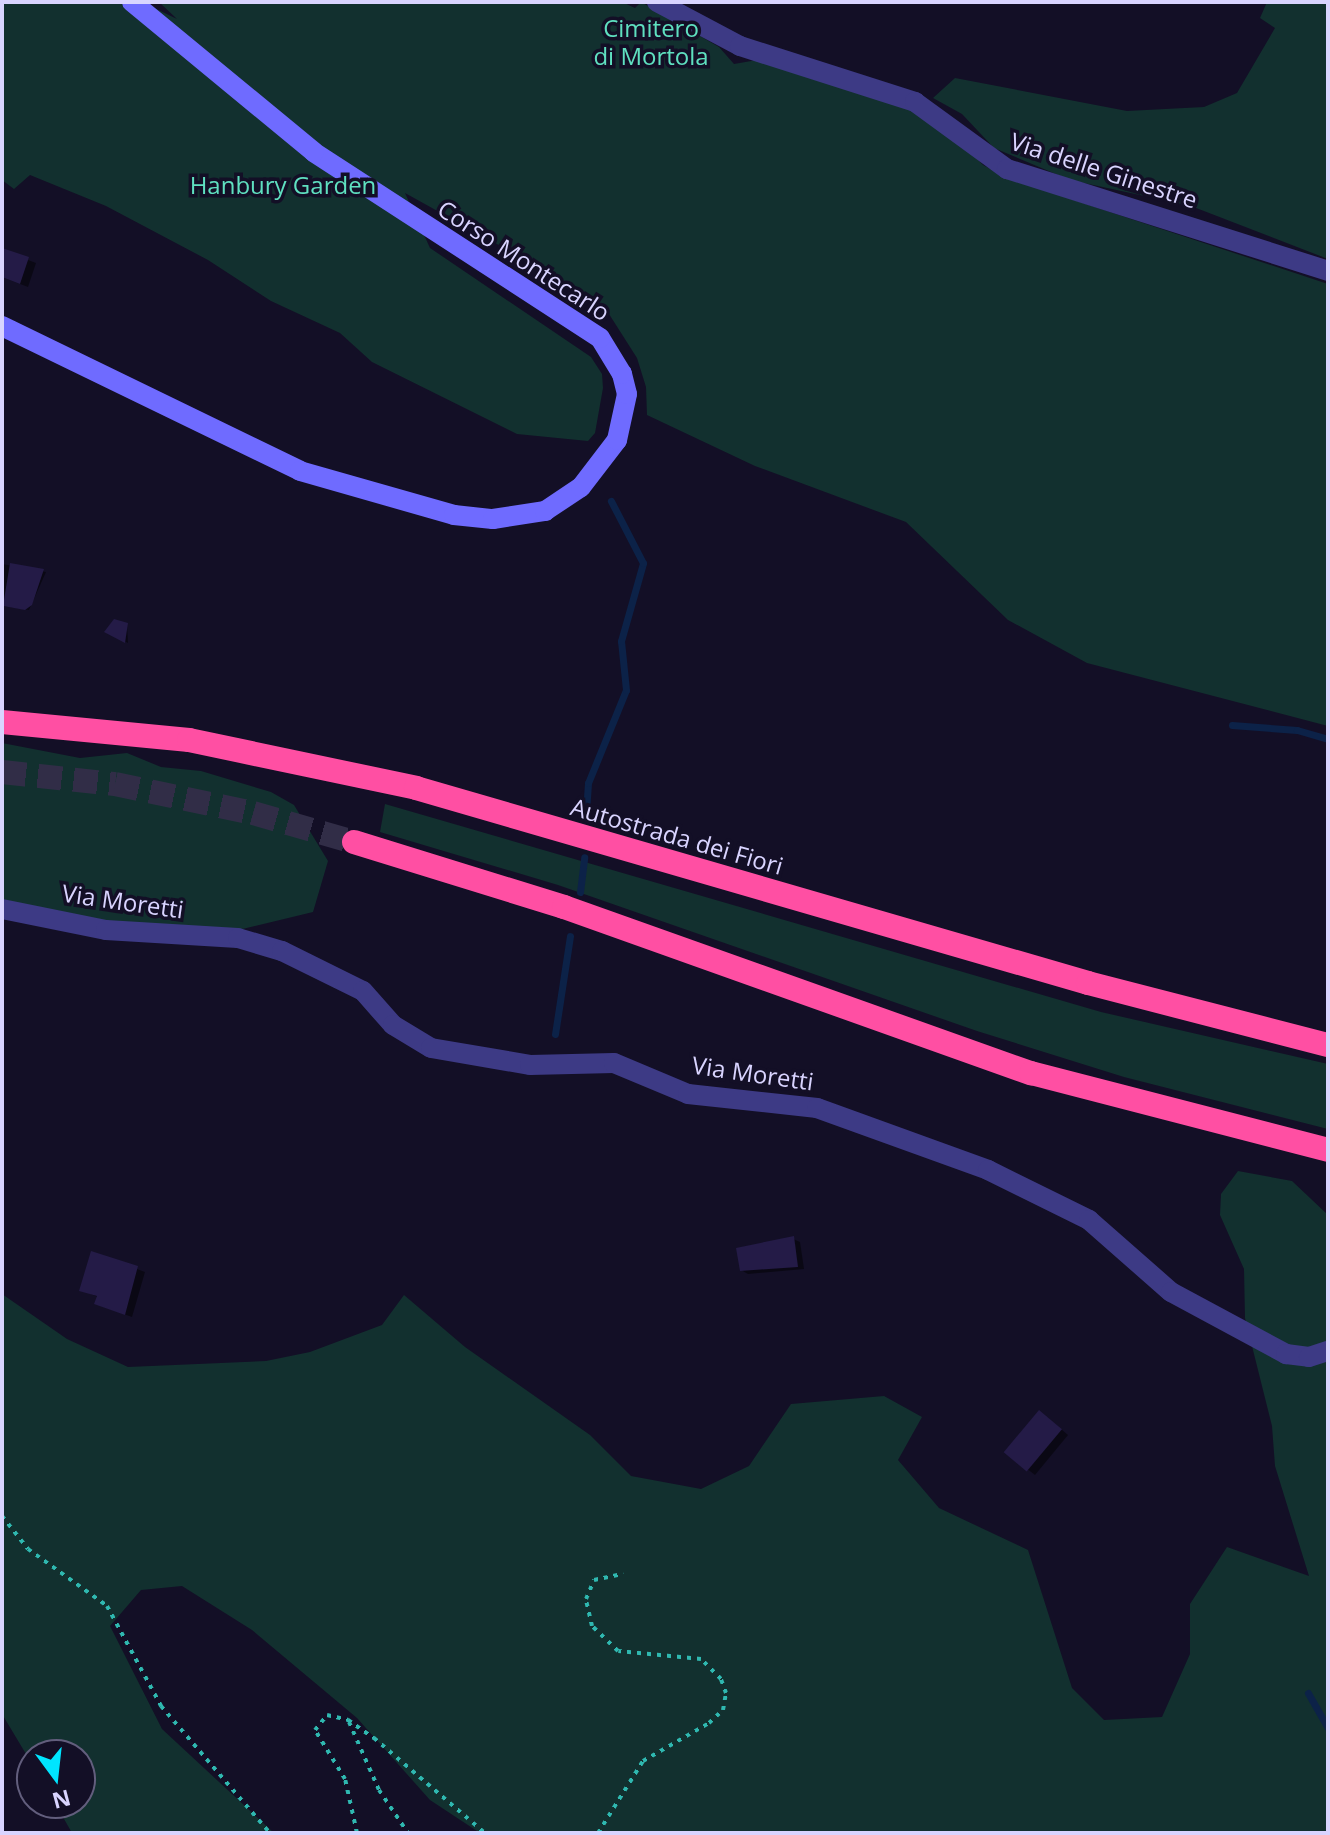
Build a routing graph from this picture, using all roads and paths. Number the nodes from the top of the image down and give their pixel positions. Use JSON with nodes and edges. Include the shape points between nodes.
{"nodes":[{"id":1,"x":132,"y":2,"type":"edge"},
{"id":2,"x":657,"y":2,"type":"edge"},
{"id":3,"x":1328,"y":271,"type":"edge"},
{"id":4,"x":2,"y":326,"type":"edge"},
{"id":5,"x":2,"y":722,"type":"edge"},
{"id":6,"x":354,"y":842,"type":"tunnel mouth"},
{"id":7,"x":2,"y":909,"type":"edge"},
{"id":8,"x":1328,"y":1045,"type":"edge"},
{"id":9,"x":1328,"y":1150,"type":"edge"},
{"id":10,"x":1328,"y":1351,"type":"edge"},
{"id":11,"x":2,"y":1516,"type":"edge"},
{"id":12,"x":623,"y":1574,"type":"dead end"},
{"id":13,"x":348,"y":1720,"type":"junction"},
{"id":14,"x":270,"y":1833,"type":"edge"},
{"id":15,"x":357,"y":1833,"type":"edge"},
{"id":16,"x":408,"y":1833,"type":"edge"},
{"id":17,"x":485,"y":1833,"type":"edge"},
{"id":18,"x":598,"y":1833,"type":"edge"}],
"edges":[{"from":1,"to":4,"type":"main road","name":"Corso Montecarlo","via":[[314,152],[600,338],[622,374],[626,414],[607,460],[581,487],[545,511],[520,517],[454,515],[327,482]]},
{"from":2,"to":3,"type":"street","name":"Via delle Ginestre","via":[[740,46],[915,102],[1007,169]]},
{"from":5,"to":8,"type":"highway","name":"Autostrada dei Fiori","via":[[189,740],[416,788],[1103,987]]},
{"from":6,"to":9,"type":"highway","via":[[564,907],[1031,1073]]},
{"from":7,"to":10,"type":"street","name":"Via Moretti","via":[[106,930],[238,938],[282,951],[363,991],[393,1025],[431,1048],[530,1065],[614,1063],[688,1094],[817,1108],[988,1170],[1089,1220],[1171,1292],[1286,1354],[1309,1357]]},
{"from":11,"to":14,"type":"path","via":[[28,1549],[107,1606],[161,1706]]},
{"from":12,"to":18,"type":"path","via":[[594,1580],[586,1599],[592,1626],[618,1651],[701,1659],[721,1679],[726,1693],[723,1710],[709,1723],[643,1761]]},
{"from":13,"to":15,"type":"path","via":[[327,1715],[315,1730],[345,1779]]},
{"from":13,"to":16,"type":"path","via":[[379,1790]]},
{"from":13,"to":17,"type":"path"}]}
